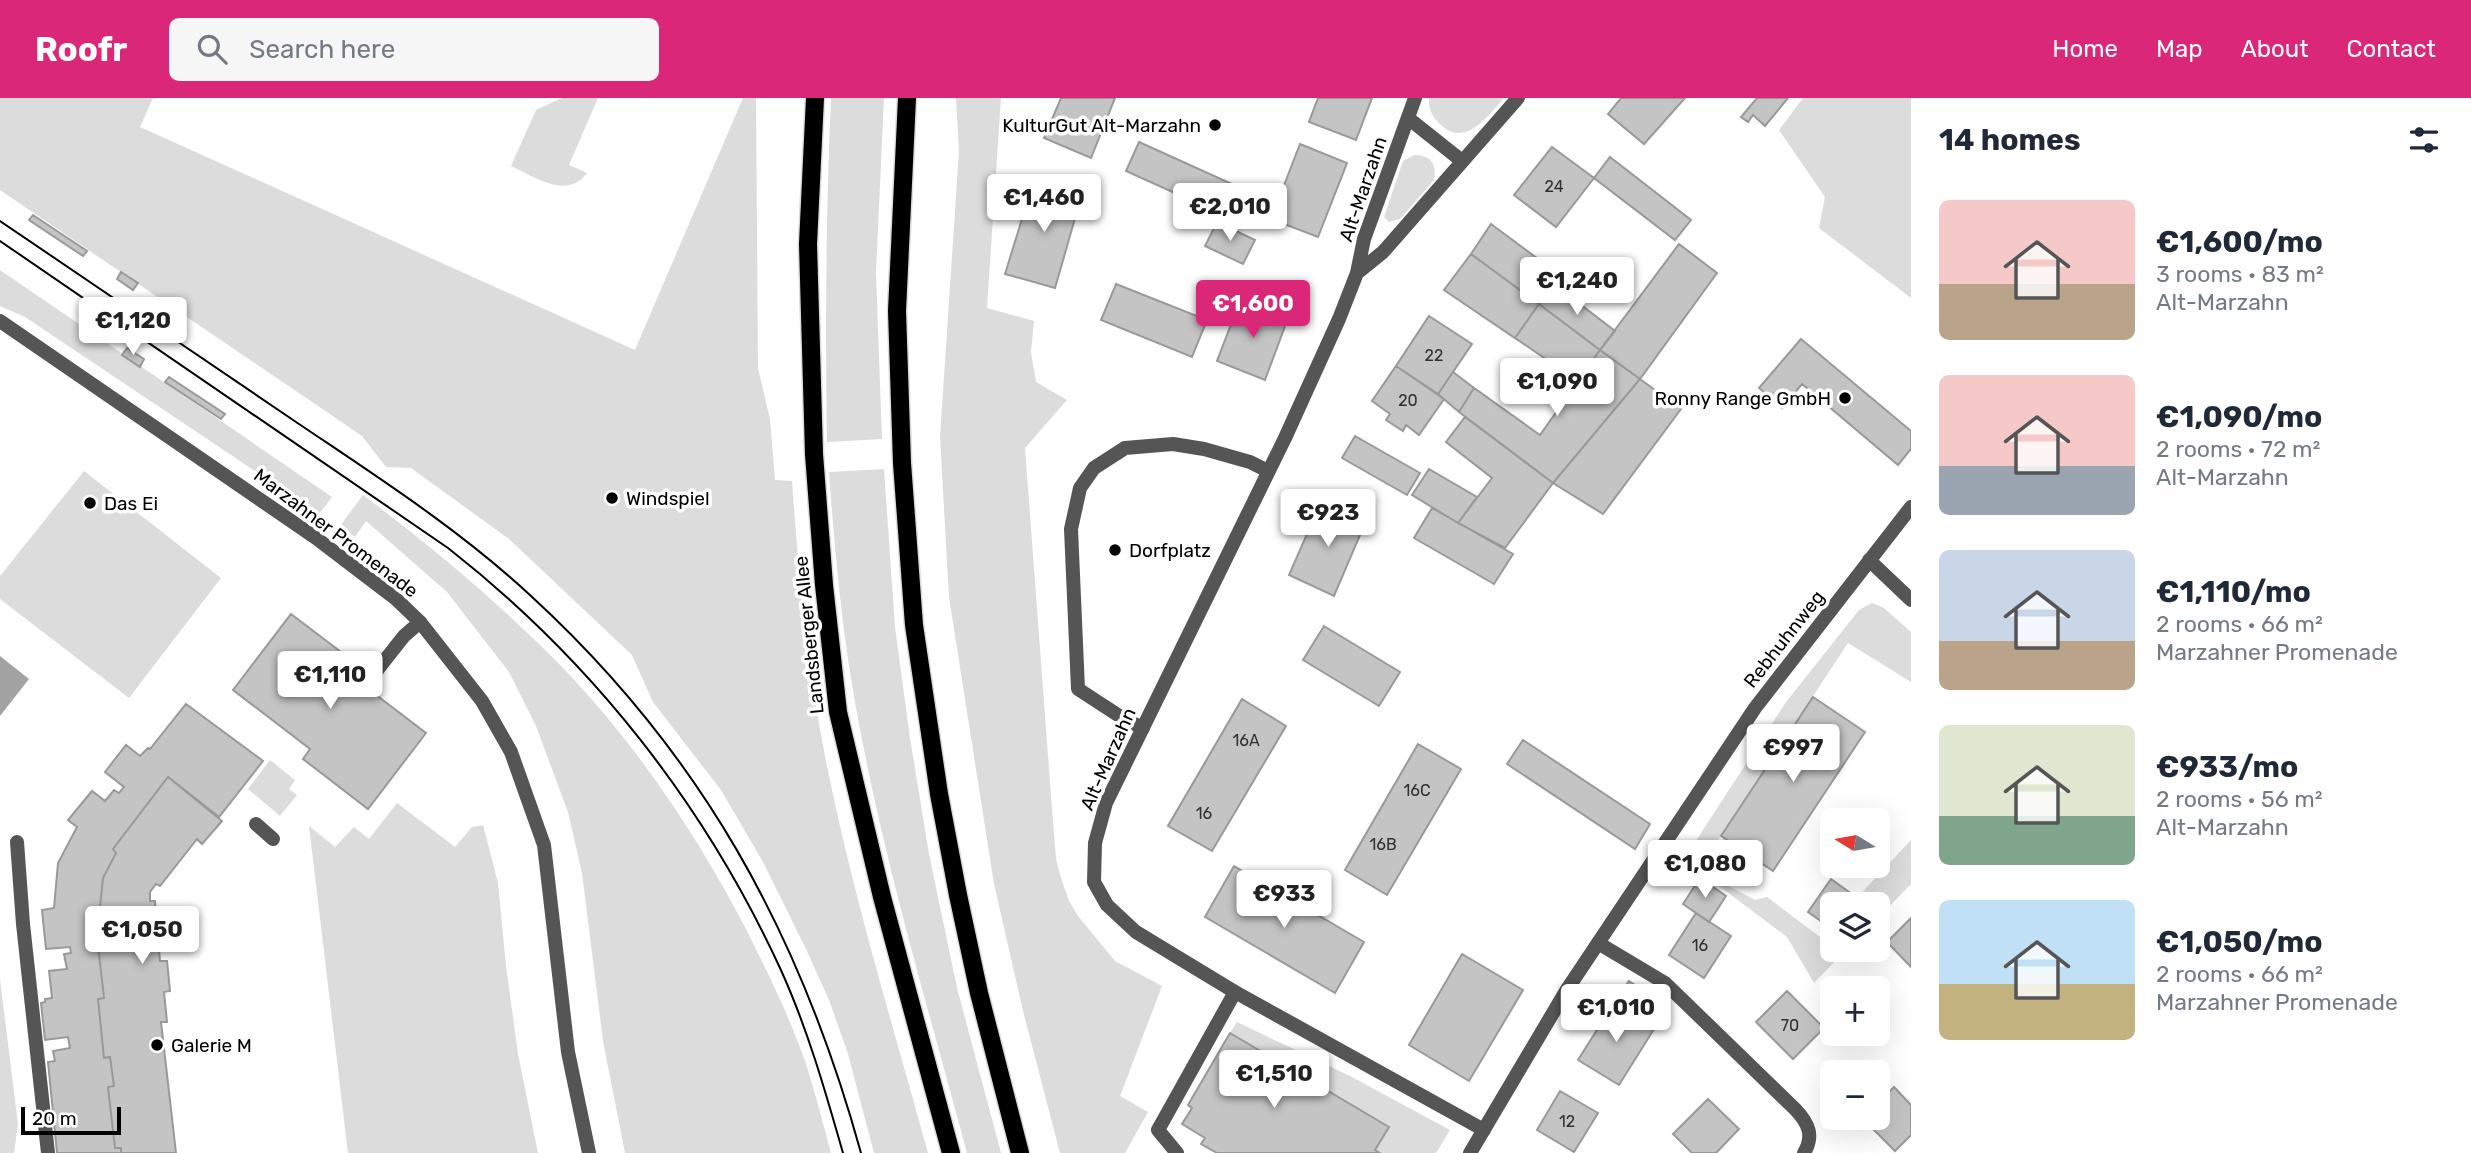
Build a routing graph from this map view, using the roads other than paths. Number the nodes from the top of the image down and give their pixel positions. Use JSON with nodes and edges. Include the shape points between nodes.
{"nodes":[{"id":1,"x":815,"y":98,"type":"edge"},
{"id":2,"x":907,"y":98,"type":"edge"},
{"id":3,"x":1415,"y":98,"type":"edge"},
{"id":4,"x":1518,"y":98,"type":"edge"},
{"id":5,"x":1408,"y":118,"type":"junction"},
{"id":6,"x":1462,"y":160,"type":"junction"},
{"id":7,"x":1357,"y":273,"type":"junction"},
{"id":8,"x":0,"y":321,"type":"edge"},
{"id":9,"x":1268,"y":471,"type":"junction"},
{"id":10,"x":1911,"y":507,"type":"edge"},
{"id":11,"x":1869,"y":561,"type":"junction"},
{"id":12,"x":1911,"y":600,"type":"edge"},
{"id":13,"x":420,"y":622,"type":"junction"},
{"id":14,"x":374,"y":674,"type":"dead end"},
{"id":15,"x":1143,"y":727,"type":"junction"},
{"id":16,"x":256,"y":824,"type":"dead end"},
{"id":17,"x":273,"y":839,"type":"dead end"},
{"id":18,"x":17,"y":842,"type":"dead end"},
{"id":19,"x":1598,"y":943,"type":"junction"},
{"id":20,"x":1235,"y":992,"type":"junction"},
{"id":21,"x":1484,"y":1130,"type":"junction"},
{"id":22,"x":48,"y":1153,"type":"edge"},
{"id":23,"x":589,"y":1153,"type":"edge"},
{"id":24,"x":951,"y":1153,"type":"edge"},
{"id":25,"x":1020,"y":1153,"type":"edge"},
{"id":26,"x":1177,"y":1153,"type":"edge"},
{"id":27,"x":1470,"y":1153,"type":"edge"},
{"id":28,"x":1804,"y":1153,"type":"edge"}],
"edges":[{"from":1,"to":24,"type":"main road","name":"Landsberger Allee","via":[[808,244],[814,454],[838,712]]},
{"from":2,"to":25,"type":"main road","via":[[897,311],[914,625],[957,895]]},
{"from":3,"to":5,"type":"street","name":"Alt-Marzahn"},
{"from":4,"to":6,"type":"street","name":"Alt-Marzahn"},
{"from":5,"to":6,"type":"street","name":"Alt-Marzahn"},
{"from":5,"to":7,"type":"street","name":"Alt-Marzahn","via":[[1364,240]]},
{"from":6,"to":7,"type":"street","name":"Alt-Marzahn","via":[[1383,252]]},
{"from":7,"to":9,"type":"street","name":"Alt-Marzahn"},
{"from":8,"to":13,"type":"street","name":"Marzahner Promenade","via":[[316,538]]},
{"from":9,"to":15,"type":"street","name":"Alt-Marzahn"},
{"from":9,"to":15,"type":"street","via":[[1250,462],[1173,444],[1125,448],[1094,468],[1080,488],[1071,529],[1078,688]]},
{"from":10,"to":11,"type":"street","name":"Rebhuhnweg"},
{"from":11,"to":12,"type":"street"},
{"from":11,"to":19,"type":"street","name":"Rebhuhnweg","via":[[1755,708]]},
{"from":13,"to":14,"type":"street"},
{"from":13,"to":23,"type":"street","name":"Marzahner Promenade","via":[[482,701],[511,752],[544,845],[568,1052]]},
{"from":15,"to":20,"type":"street","name":"Alt-Marzahn","via":[[1106,803],[1095,843],[1094,882],[1107,905],[1136,932]]},
{"from":16,"to":17,"type":"street"},
{"from":18,"to":22,"type":"street"},
{"from":19,"to":21,"type":"street","name":"Rebhuhnweg"},
{"from":19,"to":28,"type":"street","via":[[1665,983],[1796,1110],[1809,1128],[1811,1139]]},
{"from":20,"to":21,"type":"street","name":"Alt-Marzahn"},
{"from":20,"to":26,"type":"street","via":[[1157,1130]]},
{"from":21,"to":27,"type":"street","name":"Rebhuhnweg"}]}
